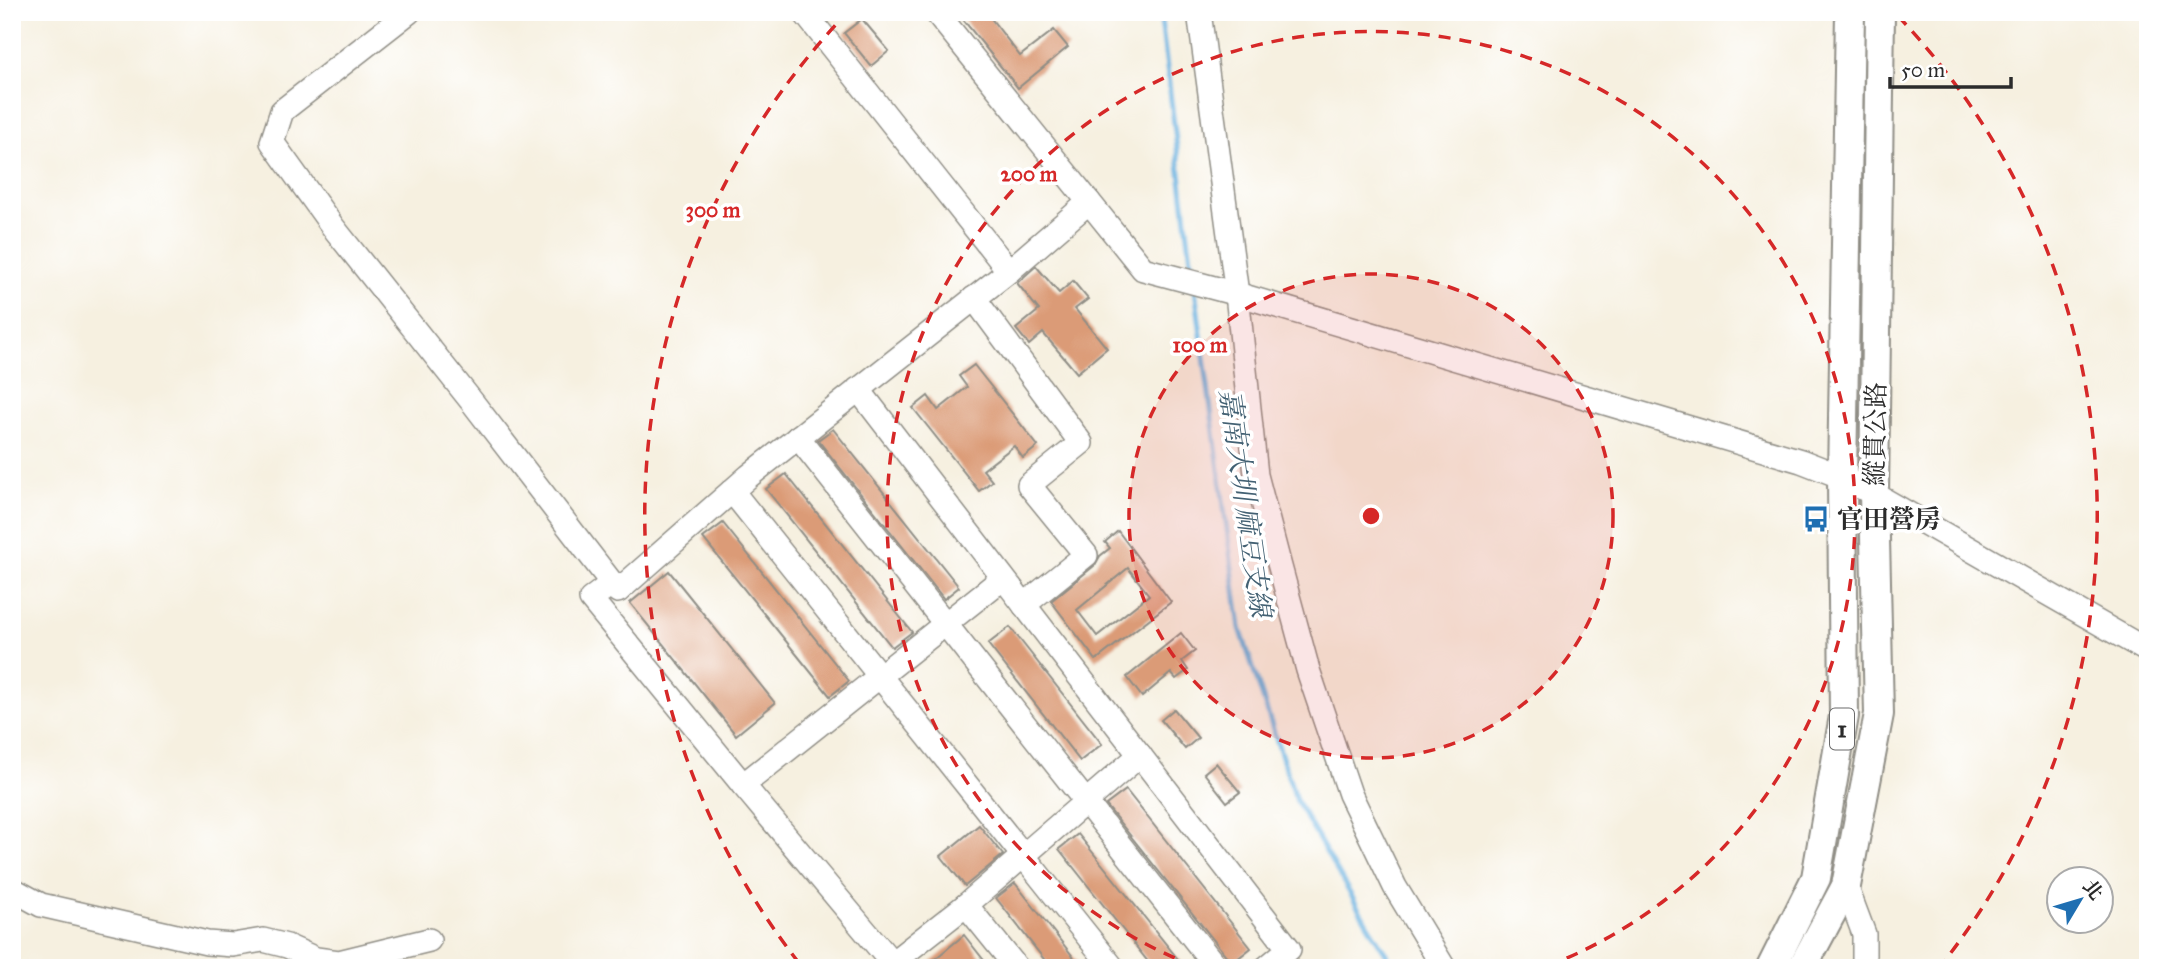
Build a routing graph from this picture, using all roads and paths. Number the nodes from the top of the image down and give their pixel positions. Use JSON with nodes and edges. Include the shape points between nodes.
{"nodes":[{"id":1,"x":804,"y":12,"type":"edge"},
{"id":2,"x":936,"y":12,"type":"edge"},
{"id":3,"x":947,"y":12,"type":"edge"},
{"id":4,"x":1199,"y":12,"type":"edge"},
{"id":5,"x":1850,"y":12,"type":"edge"},
{"id":6,"x":1880,"y":12,"type":"edge"},
{"id":7,"x":397,"y":15,"type":"edge"},
{"id":8,"x":965,"y":48,"type":"junction"},
{"id":9,"x":12,"y":117,"type":"edge"},
{"id":10,"x":12,"y":158,"type":"edge"},
{"id":11,"x":1089,"y":202,"type":"junction"},
{"id":12,"x":1009,"y":271,"type":"junction"},
{"id":13,"x":1237,"y":294,"type":"junction"},
{"id":14,"x":974,"y":298,"type":"junction"},
{"id":15,"x":858,"y":389,"type":"junction"},
{"id":16,"x":799,"y":436,"type":"junction"},
{"id":17,"x":1842,"y":477,"type":"junction"},
{"id":18,"x":732,"y":491,"type":"junction"},
{"id":19,"x":1874,"y":494,"type":"junction"},
{"id":20,"x":1003,"y":578,"type":"junction"},
{"id":21,"x":612,"y":583,"type":"junction"},
{"id":22,"x":1024,"y":605,"type":"junction"},
{"id":23,"x":945,"y":625,"type":"junction"},
{"id":24,"x":2148,"y":650,"type":"edge"},
{"id":25,"x":879,"y":677,"type":"junction"},
{"id":26,"x":1140,"y":755,"type":"junction"},
{"id":27,"x":743,"y":785,"type":"junction"},
{"id":28,"x":1085,"y":802,"type":"junction"},
{"id":29,"x":1024,"y":855,"type":"junction"},
{"id":30,"x":1846,"y":886,"type":"junction"},
{"id":31,"x":12,"y":889,"type":"edge"},
{"id":32,"x":966,"y":905,"type":"junction"},
{"id":33,"x":429,"y":940,"type":"dead end"},
{"id":34,"x":1017,"y":968,"type":"edge"},
{"id":35,"x":1113,"y":968,"type":"edge"},
{"id":36,"x":1217,"y":968,"type":"edge"},
{"id":37,"x":1266,"y":968,"type":"edge"},
{"id":38,"x":1444,"y":968,"type":"edge"},
{"id":39,"x":1771,"y":968,"type":"edge"},
{"id":40,"x":1802,"y":968,"type":"edge"},
{"id":41,"x":1864,"y":968,"type":"edge"}],
"edges":[{"from":1,"to":12,"type":"street"},
{"from":2,"to":8,"type":"street"},
{"from":3,"to":8,"type":"street"},
{"from":4,"to":13,"type":"street"},
{"from":5,"to":17,"type":"main road","name":"縱貫公路","number":"1"},
{"from":6,"to":19,"type":"main road","name":"縱貫公路","number":"1"},
{"from":7,"to":21,"type":"street","via":[[282,111],[272,142],[333,227]]},
{"from":8,"to":11,"type":"street"},
{"from":9,"to":10,"type":"path","via":[[20,137]]},
{"from":11,"to":12,"type":"street"},
{"from":11,"to":13,"type":"street","via":[[1143,269]]},
{"from":12,"to":14,"type":"street"},
{"from":13,"to":17,"type":"street"},
{"from":13,"to":38,"type":"street","via":[[1256,475],[1308,670],[1350,794],[1395,887]]},
{"from":14,"to":15,"type":"street"},
{"from":14,"to":22,"type":"street","via":[[1081,443],[1029,485],[1086,555]]},
{"from":15,"to":16,"type":"street"},
{"from":15,"to":20,"type":"street"},
{"from":16,"to":18,"type":"street"},
{"from":16,"to":23,"type":"street"},
{"from":17,"to":19,"type":"street"},
{"from":17,"to":39,"type":"main road","name":"縱貫公路","number":"1","via":[[1844,716],[1816,878]]},
{"from":18,"to":21,"type":"street","via":[[618,591]]},
{"from":18,"to":25,"type":"street"},
{"from":19,"to":24,"type":"street"},
{"from":19,"to":30,"type":"main road","name":"縱貫公路","number":"1","via":[[1879,714]]},
{"from":20,"to":22,"type":"street"},
{"from":20,"to":23,"type":"street"},
{"from":21,"to":27,"type":"street","via":[[591,600]]},
{"from":22,"to":26,"type":"street"},
{"from":23,"to":25,"type":"street"},
{"from":23,"to":28,"type":"street"},
{"from":25,"to":27,"type":"street"},
{"from":25,"to":29,"type":"street"},
{"from":26,"to":28,"type":"street"},
{"from":26,"to":37,"type":"street","via":[[1289,949]]},
{"from":27,"to":32,"type":"street","via":[[892,963]]},
{"from":28,"to":29,"type":"street"},
{"from":28,"to":36,"type":"street"},
{"from":29,"to":32,"type":"street"},
{"from":29,"to":35,"type":"street"},
{"from":30,"to":40,"type":"main road","name":"縱貫公路","number":"1"},
{"from":30,"to":41,"type":"street","via":[[1864,934]]},
{"from":31,"to":33,"type":"street","via":[[41,905],[194,940],[233,945],[263,940],[316,959],[339,962]]},
{"from":32,"to":34,"type":"street"}]}
